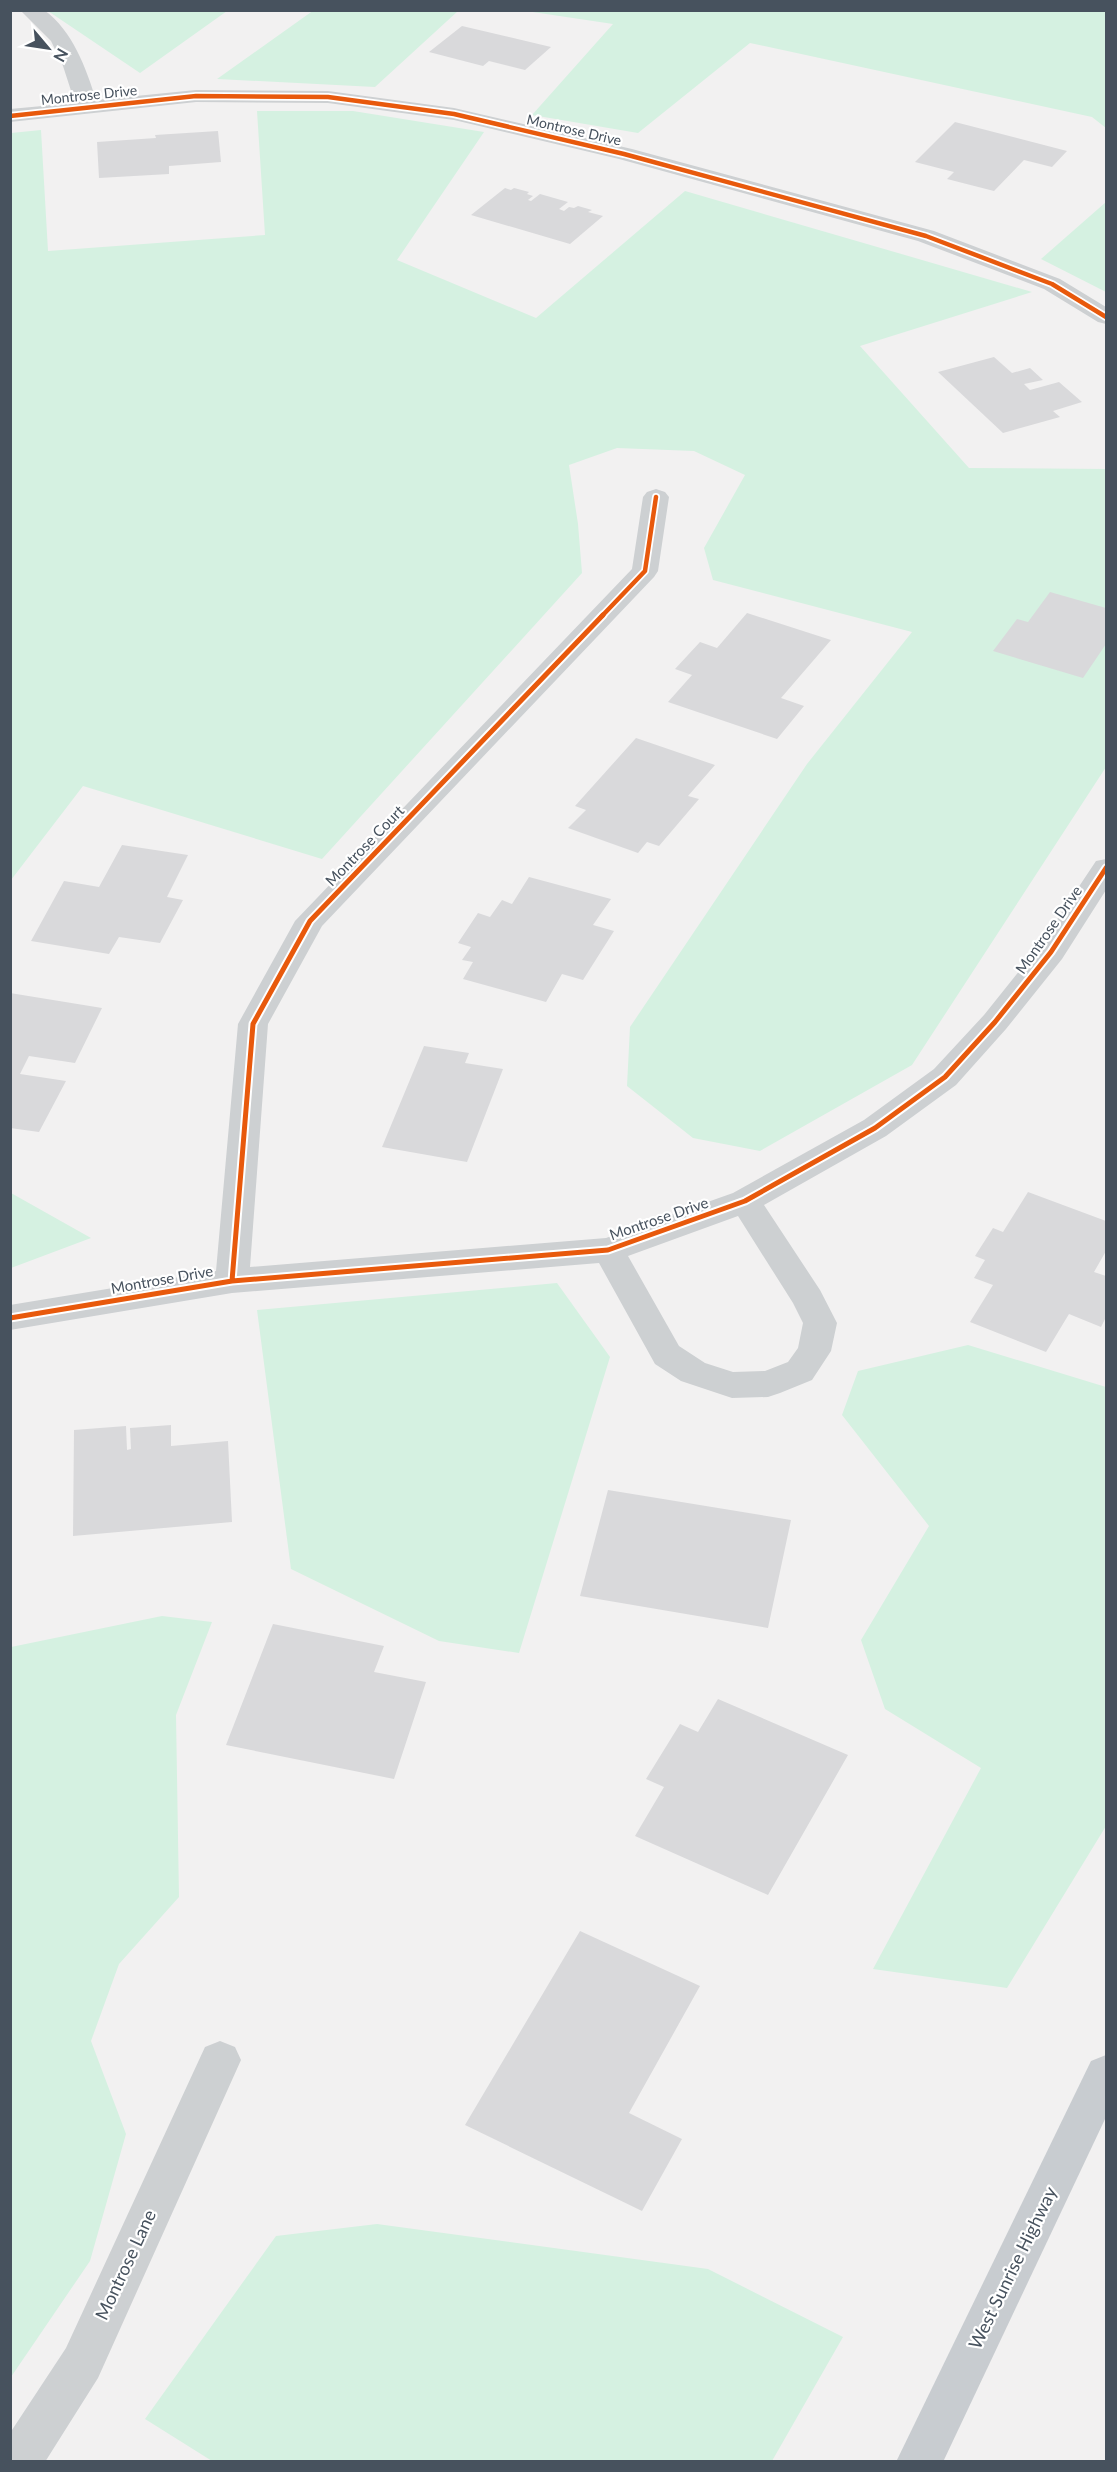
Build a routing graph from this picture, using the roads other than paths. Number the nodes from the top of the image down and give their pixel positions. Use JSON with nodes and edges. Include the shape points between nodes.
{"nodes":[{"id":1,"x":30,"y":10,"type":"edge"},
{"id":2,"x":87,"y":106,"type":"junction"},
{"id":3,"x":10,"y":116,"type":"edge"},
{"id":4,"x":1107,"y":317,"type":"edge"},
{"id":5,"x":656,"y":497,"type":"dead end"},
{"id":6,"x":1107,"y":868,"type":"edge"},
{"id":7,"x":745,"y":1201,"type":"junction"},
{"id":8,"x":608,"y":1250,"type":"junction"},
{"id":9,"x":232,"y":1281,"type":"junction"},
{"id":10,"x":10,"y":1318,"type":"edge"},
{"id":11,"x":220,"y":2060,"type":"dead end"},
{"id":12,"x":1107,"y":2074,"type":"edge"},
{"id":13,"x":18,"y":2462,"type":"edge"},
{"id":14,"x":919,"y":2462,"type":"edge"}],
"edges":[{"from":1,"to":2,"type":"street","via":[[65,46]]},
{"from":2,"to":3,"type":"street","name":"Montrose Drive"},
{"from":2,"to":4,"type":"street","name":"Montrose Drive","via":[[196,96],[328,97],[454,114],[624,154],[926,237],[1052,284]]},
{"from":5,"to":9,"type":"street","name":"Montrose Court","via":[[645,572],[310,921],[253,1024]]},
{"from":6,"to":7,"type":"street","name":"Montrose Drive","via":[[1051,952],[945,1077],[875,1128]]},
{"from":7,"to":8,"type":"street","name":"Montrose Drive"},
{"from":7,"to":8,"type":"street","via":[[820,1323],[814,1351],[800,1371],[768,1384],[732,1385],[693,1372],[667,1355]]},
{"from":8,"to":9,"type":"street","name":"Montrose Drive"},
{"from":9,"to":10,"type":"street","name":"Montrose Drive"},
{"from":11,"to":13,"type":"street","name":"Montrose Lane","via":[[82,2363]]},
{"from":12,"to":14,"type":"main road","name":"West Sunrise Highway"}]}
